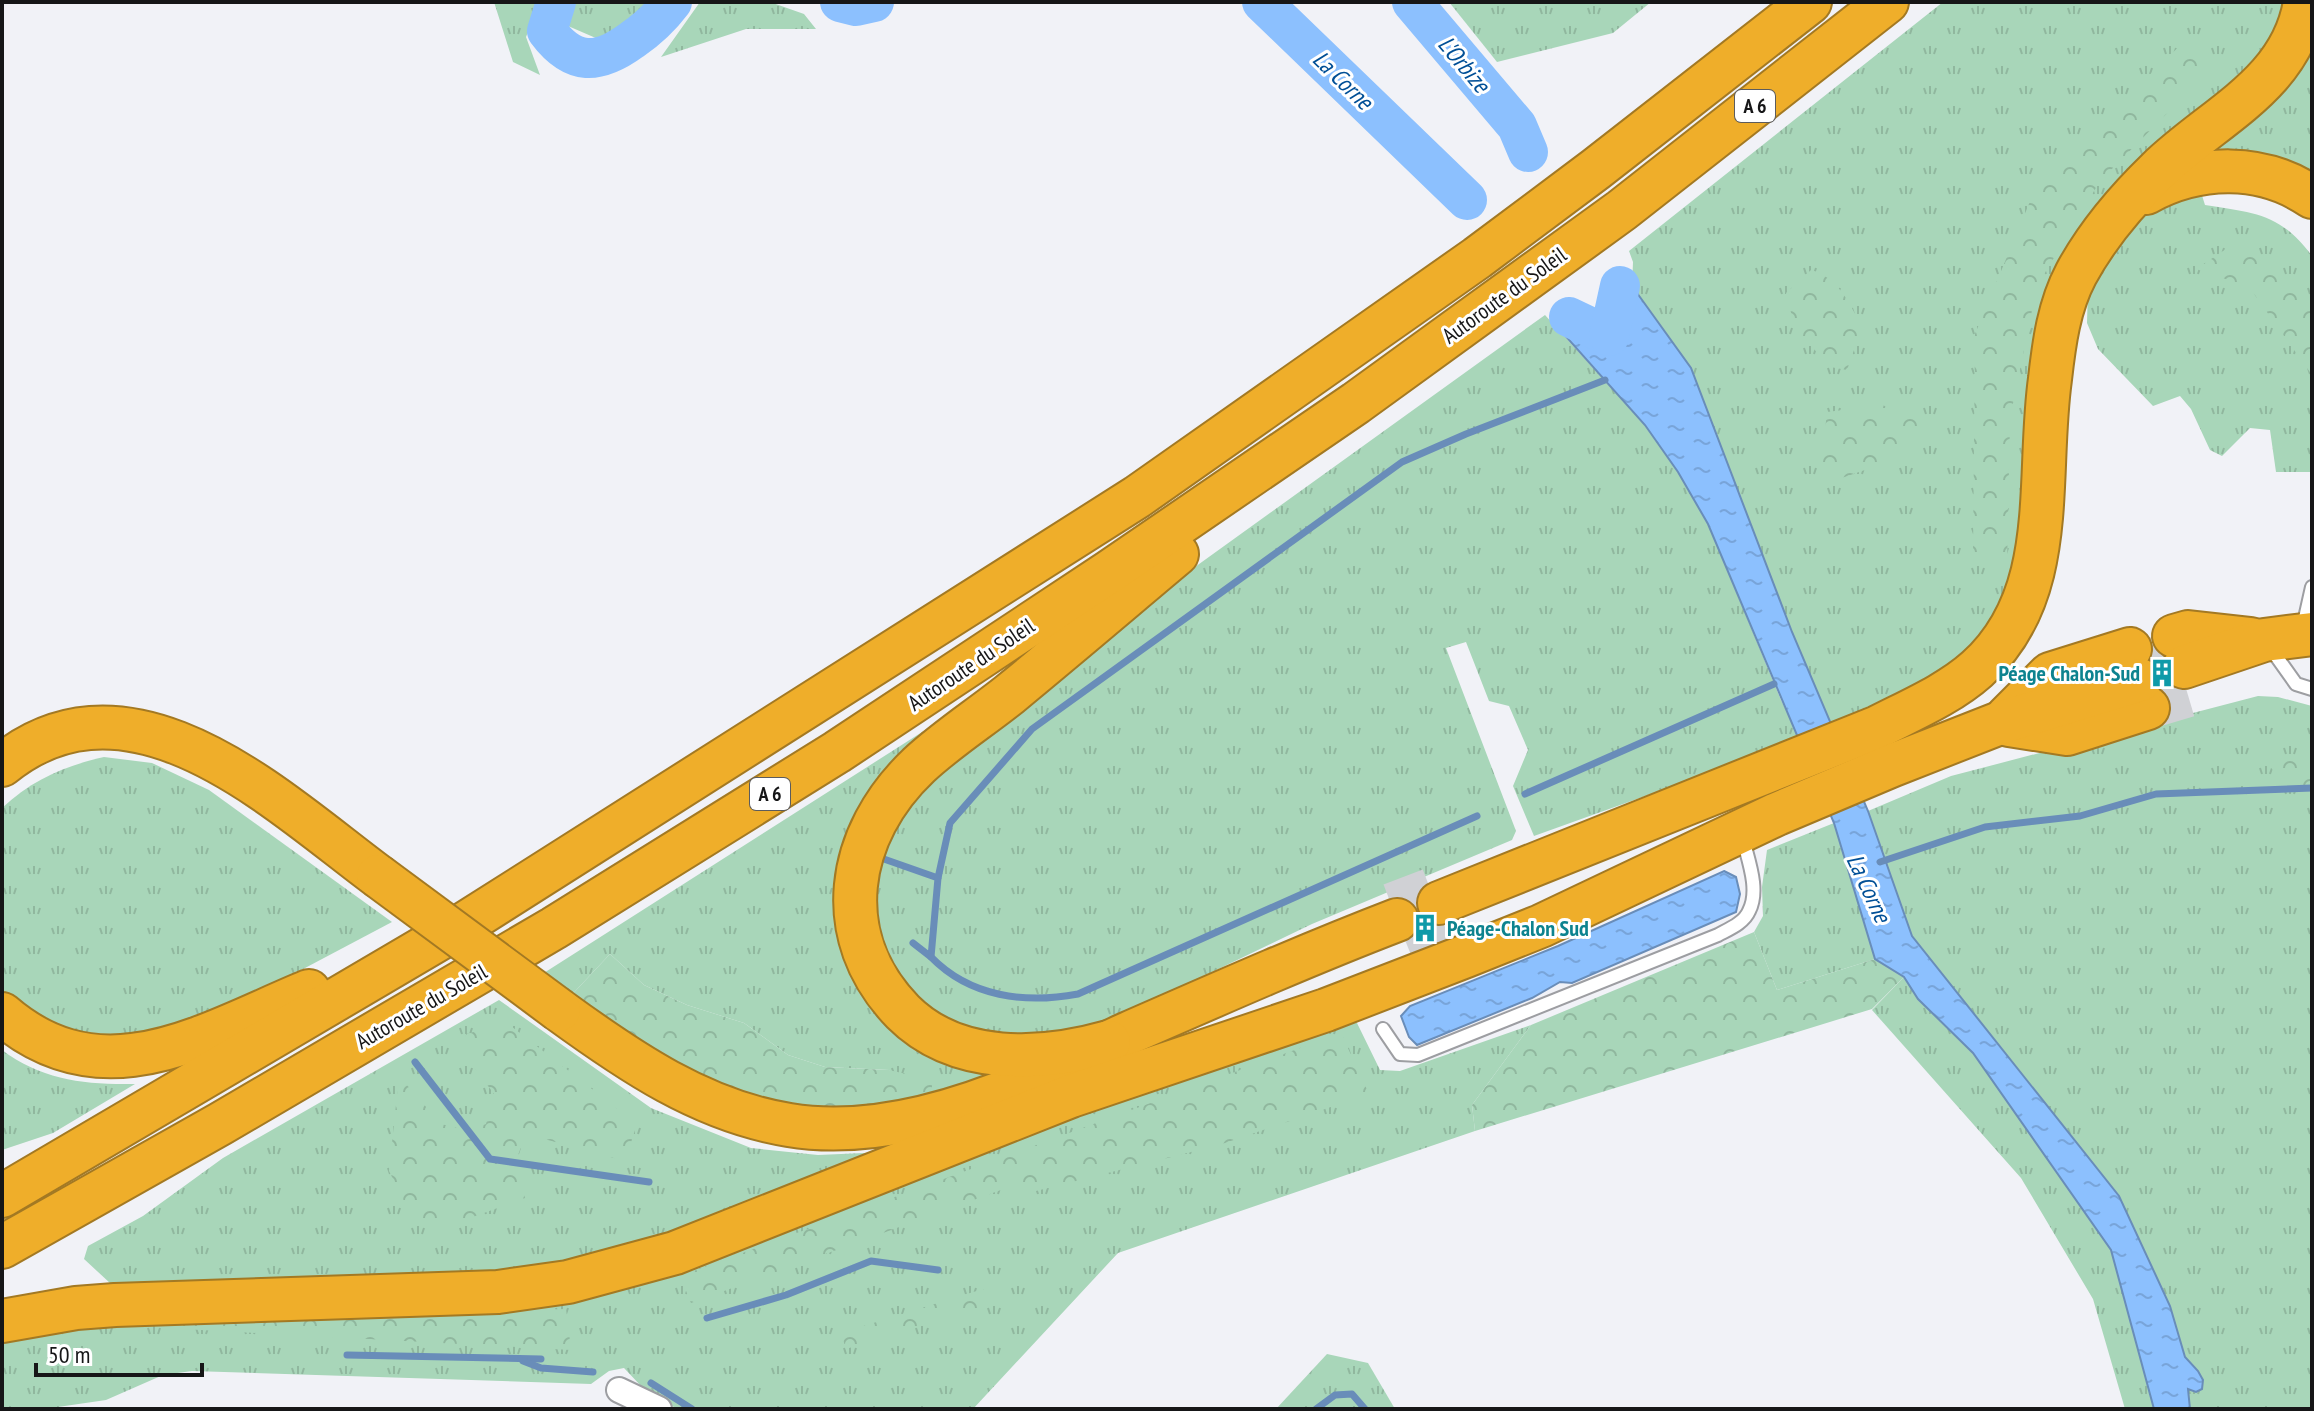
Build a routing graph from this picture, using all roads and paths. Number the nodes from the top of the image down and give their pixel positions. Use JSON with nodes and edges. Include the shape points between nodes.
{"nodes":[{"id":1,"x":1810,"y":2,"type":"edge"},
{"id":2,"x":1887,"y":2,"type":"edge"},
{"id":3,"x":2305,"y":2,"type":"edge"},
{"id":4,"x":2312,"y":197,"type":"edge"},
{"id":5,"x":2128,"y":203,"type":"junction"},
{"id":6,"x":1384,"y":382,"type":"junction"},
{"id":7,"x":2312,"y":587,"type":"edge"},
{"id":8,"x":2293,"y":636,"type":"edge"},
{"id":9,"x":2183,"y":666,"type":"tunnel mouth"},
{"id":10,"x":2140,"y":679,"type":"tunnel mouth"},
{"id":11,"x":2312,"y":689,"type":"edge"},
{"id":12,"x":2,"y":765,"type":"edge"},
{"id":13,"x":2,"y":788,"type":"edge"},
{"id":14,"x":1759,"y":823,"type":"junction"},
{"id":15,"x":372,"y":880,"type":"junction"},
{"id":16,"x":1439,"y":903,"type":"tunnel mouth"},
{"id":17,"x":1397,"y":920,"type":"tunnel mouth"},
{"id":18,"x":461,"y":926,"type":"junction"},
{"id":19,"x":2,"y":1014,"type":"edge"},
{"id":20,"x":552,"y":1014,"type":"junction"},
{"id":21,"x":1383,"y":1029,"type":"dead end"},
{"id":22,"x":1109,"y":1042,"type":"junction"},
{"id":23,"x":1071,"y":1096,"type":"junction"},
{"id":24,"x":2,"y":1196,"type":"edge"},
{"id":25,"x":2,"y":1247,"type":"edge"},
{"id":26,"x":2,"y":1321,"type":"edge"},
{"id":27,"x":619,"y":1390,"type":"dead end"},
{"id":28,"x":659,"y":1409,"type":"edge"}],
"edges":[{"from":1,"to":18,"type":"highway","name":"Autoroute du Soleil","number":"A 6","via":[[1477,258],[1137,497]]},
{"from":2,"to":6,"type":"highway","name":"Autoroute du Soleil","number":"A 6","via":[[1622,210]]},
{"from":3,"to":5,"type":"highway","via":[[2298,33],[2262,85],[2159,169]]},
{"from":4,"to":5,"type":"highway","via":[[2267,176],[2227,171],[2182,178]]},
{"from":5,"to":16,"type":"highway","via":[[2096,241],[2064,304],[2048,394],[2033,579],[2012,627],[1978,668],[1878,727]]},
{"from":6,"to":22,"type":"highway","via":[[918,766],[870,831],[855,884],[859,937],[879,981],[912,1020],[942,1039],[997,1055],[1062,1053]]},
{"from":6,"to":25,"type":"highway","name":"Autoroute du Soleil","number":"A 6","via":[[824,761],[554,928]]},
{"from":7,"to":8,"type":"lane"},
{"from":8,"to":9,"type":"highway"},
{"from":8,"to":11,"type":"lane","via":[[2296,684]]},
{"from":10,"to":14,"type":"highway","via":[[2000,723]]},
{"from":12,"to":15,"type":"highway","via":[[27,748],[81,730],[124,729],[166,737],[230,768]]},
{"from":13,"to":15,"type":"highway","via":[[47,757],[81,746],[115,743],[152,750],[222,781]]},
{"from":14,"to":21,"type":"lane","via":[[1752,896],[1739,924],[1418,1055],[1400,1054]]},
{"from":14,"to":23,"type":"highway","via":[[1466,956],[1326,1010]]},
{"from":15,"to":20,"type":"highway"},
{"from":17,"to":22,"type":"highway"},
{"from":18,"to":19,"type":"highway","via":[[194,1040],[145,1055],[69,1052],[32,1037]]},
{"from":18,"to":24,"type":"highway","name":"Autoroute du Soleil","number":"A 6"},
{"from":20,"to":22,"type":"highway","via":[[699,1098],[770,1122],[822,1128],[884,1124],[964,1105],[1024,1084]]},
{"from":20,"to":23,"type":"highway","via":[[583,1047],[679,1105],[749,1131],[805,1142],[881,1138]]},
{"from":23,"to":26,"type":"highway","via":[[675,1253],[568,1282],[449,1295],[76,1308]]},
{"from":27,"to":28,"type":"street"}]}
